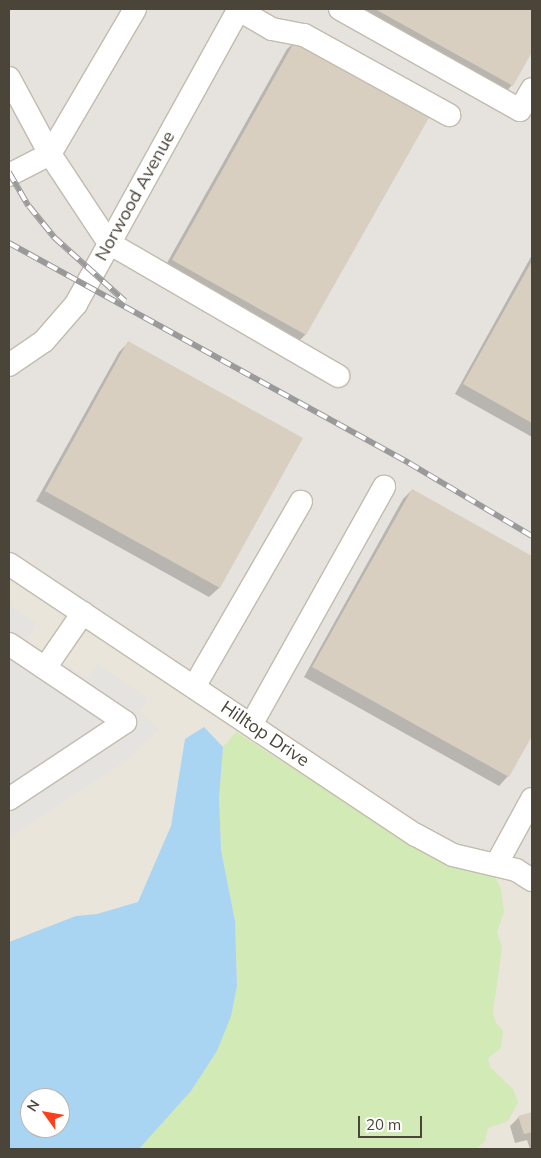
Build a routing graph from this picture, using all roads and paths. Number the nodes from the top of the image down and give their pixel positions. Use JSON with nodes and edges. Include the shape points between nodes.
{"nodes":[{"id":1,"x":135,"y":9,"type":"edge"},
{"id":2,"x":239,"y":9,"type":"edge"},
{"id":3,"x":343,"y":9,"type":"edge"},
{"id":4,"x":9,"y":78,"type":"edge"},
{"id":5,"x":532,"y":88,"type":"edge"},
{"id":6,"x":449,"y":115,"type":"dead end"},
{"id":7,"x":50,"y":154,"type":"junction"},
{"id":8,"x":9,"y":175,"type":"edge"},
{"id":9,"x":110,"y":243,"type":"junction"},
{"id":10,"x":9,"y":366,"type":"edge"},
{"id":11,"x":338,"y":376,"type":"dead end"},
{"id":12,"x":384,"y":487,"type":"dead end"},
{"id":13,"x":301,"y":502,"type":"dead end"},
{"id":14,"x":9,"y":564,"type":"edge"},
{"id":15,"x":82,"y":613,"type":"junction"},
{"id":16,"x":14,"y":655,"type":"edge"},
{"id":17,"x":45,"y":668,"type":"junction"},
{"id":18,"x":194,"y":687,"type":"junction"},
{"id":19,"x":251,"y":725,"type":"junction"},
{"id":20,"x":9,"y":799,"type":"edge"},
{"id":21,"x":532,"y":799,"type":"edge"},
{"id":22,"x":496,"y":865,"type":"junction"},
{"id":23,"x":532,"y":880,"type":"edge"}],
"edges":[{"from":1,"to":7,"type":"street"},
{"from":2,"to":6,"type":"street","via":[[272,29],[304,34]]},
{"from":2,"to":9,"type":"street","name":"Norwood Avenue"},
{"from":3,"to":5,"type":"street","via":[[520,110]]},
{"from":4,"to":7,"type":"street"},
{"from":7,"to":8,"type":"street"},
{"from":7,"to":9,"type":"street"},
{"from":9,"to":10,"type":"street","name":"Norwood Avenue","via":[[76,304],[52,333]]},
{"from":9,"to":11,"type":"street"},
{"from":12,"to":19,"type":"street"},
{"from":13,"to":18,"type":"street"},
{"from":14,"to":15,"type":"street","name":"Hilltop Drive"},
{"from":15,"to":17,"type":"street"},
{"from":15,"to":18,"type":"street","name":"Hilltop Drive"},
{"from":16,"to":17,"type":"street"},
{"from":17,"to":20,"type":"street","via":[[125,722]]},
{"from":18,"to":19,"type":"street","name":"Hilltop Drive"},
{"from":19,"to":22,"type":"street","name":"Hilltop Drive","via":[[416,835],[453,855]]},
{"from":21,"to":22,"type":"street"},
{"from":22,"to":23,"type":"street","name":"Hilltop Drive","via":[[516,870]]}]}
